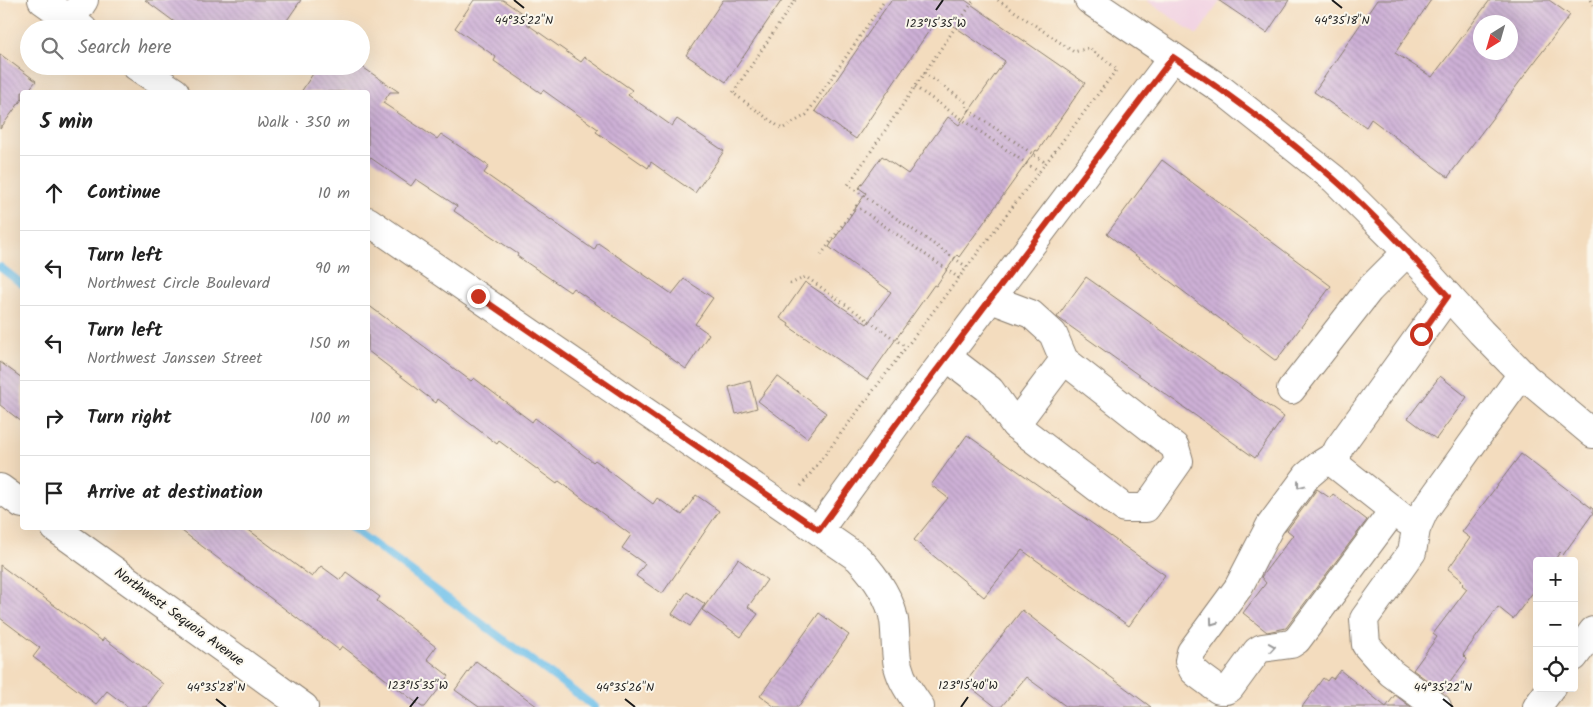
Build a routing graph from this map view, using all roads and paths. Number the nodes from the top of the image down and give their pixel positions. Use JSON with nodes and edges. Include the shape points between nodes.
{"nodes":[{"id":1,"x":42,"y":0,"type":"edge"},
{"id":2,"x":795,"y":0,"type":"edge"},
{"id":3,"x":885,"y":0,"type":"edge"},
{"id":4,"x":974,"y":0,"type":"edge"},
{"id":5,"x":998,"y":0,"type":"edge"},
{"id":6,"x":1591,"y":0,"type":"edge"},
{"id":7,"x":1099,"y":3,"type":"edge"},
{"id":8,"x":1593,"y":4,"type":"edge"},
{"id":9,"x":79,"y":16,"type":"edge"},
{"id":10,"x":1173,"y":57,"type":"junction"},
{"id":11,"x":924,"y":73,"type":"junction"},
{"id":12,"x":150,"y":75,"type":"edge"},
{"id":13,"x":914,"y":87,"type":"junction"},
{"id":14,"x":172,"y":90,"type":"edge"},
{"id":15,"x":1046,"y":163,"type":"junction"},
{"id":16,"x":1039,"y":172,"type":"junction"},
{"id":17,"x":370,"y":222,"type":"edge"},
{"id":18,"x":1407,"y":252,"type":"junction"},
{"id":19,"x":821,"y":255,"type":"dead end"},
{"id":20,"x":967,"y":267,"type":"junction"},
{"id":21,"x":959,"y":278,"type":"junction"},
{"id":22,"x":790,"y":284,"type":"dead end"},
{"id":23,"x":1448,"y":296,"type":"junction"},
{"id":24,"x":990,"y":299,"type":"junction"},
{"id":25,"x":906,"y":347,"type":"junction"},
{"id":26,"x":947,"y":357,"type":"junction"},
{"id":27,"x":1064,"y":360,"type":"junction"},
{"id":28,"x":1522,"y":374,"type":"junction"},
{"id":29,"x":1291,"y":390,"type":"dead end"},
{"id":30,"x":1015,"y":425,"type":"junction"},
{"id":31,"x":1593,"y":434,"type":"edge"},
{"id":32,"x":1337,"y":454,"type":"junction"},
{"id":33,"x":0,"y":488,"type":"edge"},
{"id":34,"x":20,"y":503,"type":"edge"},
{"id":35,"x":785,"y":506,"type":"junction"},
{"id":36,"x":1393,"y":511,"type":"junction"},
{"id":37,"x":1416,"y":528,"type":"junction"},
{"id":38,"x":58,"y":530,"type":"edge"},
{"id":39,"x":819,"y":530,"type":"junction"},
{"id":40,"x":1593,"y":632,"type":"edge"},
{"id":41,"x":1578,"y":652,"type":"edge"},
{"id":42,"x":1548,"y":692,"type":"edge"},
{"id":43,"x":304,"y":707,"type":"edge"},
{"id":44,"x":920,"y":707,"type":"edge"},
{"id":45,"x":1437,"y":707,"type":"edge"},
{"id":46,"x":1537,"y":707,"type":"edge"}],
"edges":[{"from":1,"to":9,"type":"street"},
{"from":2,"to":3,"type":"path","via":[[733,93],[782,129],[806,115]]},
{"from":4,"to":11,"type":"path"},
{"from":5,"to":15,"type":"path","via":[[1074,52],[1089,48],[1117,69]]},
{"from":6,"to":8,"type":"path"},
{"from":7,"to":10,"type":"street"},
{"from":10,"to":18,"type":"street","via":[[1229,96],[1334,179]]},
{"from":10,"to":24,"type":"street"},
{"from":11,"to":13,"type":"path"},
{"from":11,"to":15,"type":"path","via":[[966,102],[967,109]]},
{"from":12,"to":14,"type":"street"},
{"from":13,"to":16,"type":"path"},
{"from":13,"to":20,"type":"path","via":[[848,185]]},
{"from":15,"to":16,"type":"path"},
{"from":16,"to":20,"type":"path"},
{"from":17,"to":35,"type":"street"},
{"from":18,"to":23,"type":"street"},
{"from":18,"to":29,"type":"street","via":[[1368,290]]},
{"from":19,"to":21,"type":"path","via":[[856,206]]},
{"from":20,"to":21,"type":"path"},
{"from":21,"to":25,"type":"path"},
{"from":22,"to":25,"type":"path","via":[[806,277]]},
{"from":23,"to":28,"type":"street"},
{"from":23,"to":32,"type":"street"},
{"from":24,"to":26,"type":"street"},
{"from":24,"to":27,"type":"street","via":[[1031,314],[1053,334]]},
{"from":25,"to":35,"type":"path"},
{"from":26,"to":30,"type":"street","via":[[990,390]]},
{"from":26,"to":39,"type":"street"},
{"from":27,"to":30,"type":"street"},
{"from":27,"to":30,"type":"street","via":[[1175,447],[1179,461],[1146,508],[1124,508]]},
{"from":28,"to":31,"type":"street"},
{"from":28,"to":37,"type":"street","via":[[1424,511]]},
{"from":32,"to":36,"type":"street","via":[[1336,466]]},
{"from":32,"to":36,"type":"street","one_way":true,"via":[[1308,476],[1270,526],[1238,588],[1191,652],[1189,661],[1193,670],[1219,690],[1226,690],[1257,650],[1297,640]]},
{"from":33,"to":34,"type":"street"},
{"from":35,"to":39,"type":"street"},
{"from":36,"to":37,"type":"street"},
{"from":37,"to":45,"type":"street","via":[[1412,552],[1364,619],[1366,645],[1390,673]]},
{"from":38,"to":43,"type":"street","name":"Northwest Sequoia Avenue"},
{"from":39,"to":44,"type":"street","via":[[872,572],[893,618],[898,666],[904,684]]},
{"from":40,"to":41,"type":"street"},
{"from":42,"to":46,"type":"street"}]}
